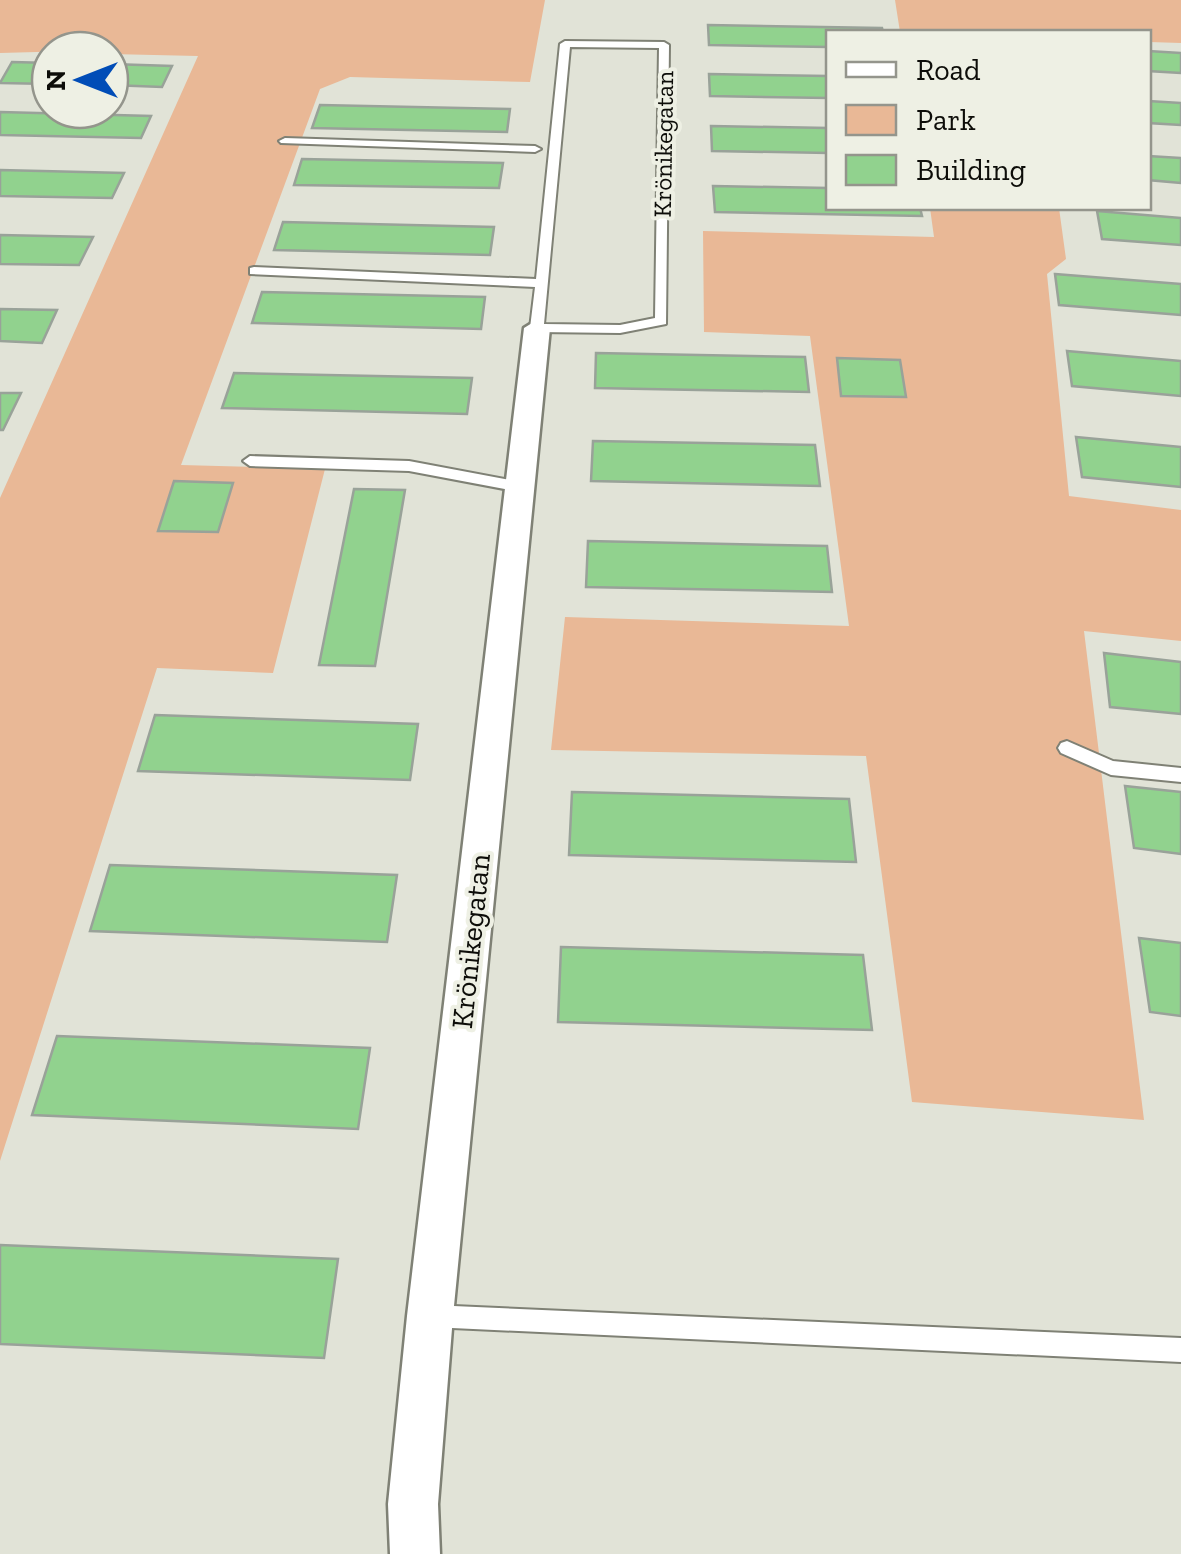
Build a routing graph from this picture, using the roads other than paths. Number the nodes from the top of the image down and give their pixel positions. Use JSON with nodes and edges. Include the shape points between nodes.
{"nodes":[{"id":1,"x":285,"y":141,"type":"dead end"},
{"id":2,"x":535,"y":149,"type":"dead end"},
{"id":3,"x":254,"y":271,"type":"dead end"},
{"id":4,"x":541,"y":283,"type":"junction"},
{"id":5,"x":536,"y":328,"type":"junction"},
{"id":6,"x":250,"y":461,"type":"dead end"},
{"id":7,"x":520,"y":487,"type":"junction"},
{"id":8,"x":1067,"y":748,"type":"dead end"},
{"id":9,"x":1181,"y":775,"type":"edge"},
{"id":10,"x":430,"y":1316,"type":"junction"},
{"id":11,"x":1181,"y":1350,"type":"edge"},
{"id":12,"x":415,"y":1554,"type":"edge"}],
"edges":[{"from":1,"to":2,"type":"lane"},
{"from":3,"to":4,"type":"lane"},
{"from":4,"to":5,"type":"lane","name":"Krönikegatan"},
{"from":4,"to":5,"type":"lane","name":"Krönikegatan","via":[[565,44],[664,46],[662,321],[620,329]]},
{"from":5,"to":7,"type":"street","name":"Krönikegatan"},
{"from":6,"to":7,"type":"lane","via":[[409,466]]},
{"from":7,"to":10,"type":"street","name":"Krönikegatan"},
{"from":8,"to":9,"type":"lane","via":[[1111,768]]},
{"from":10,"to":11,"type":"lane"},
{"from":10,"to":12,"type":"street","name":"Krönikegatan","via":[[413,1504]]}]}
